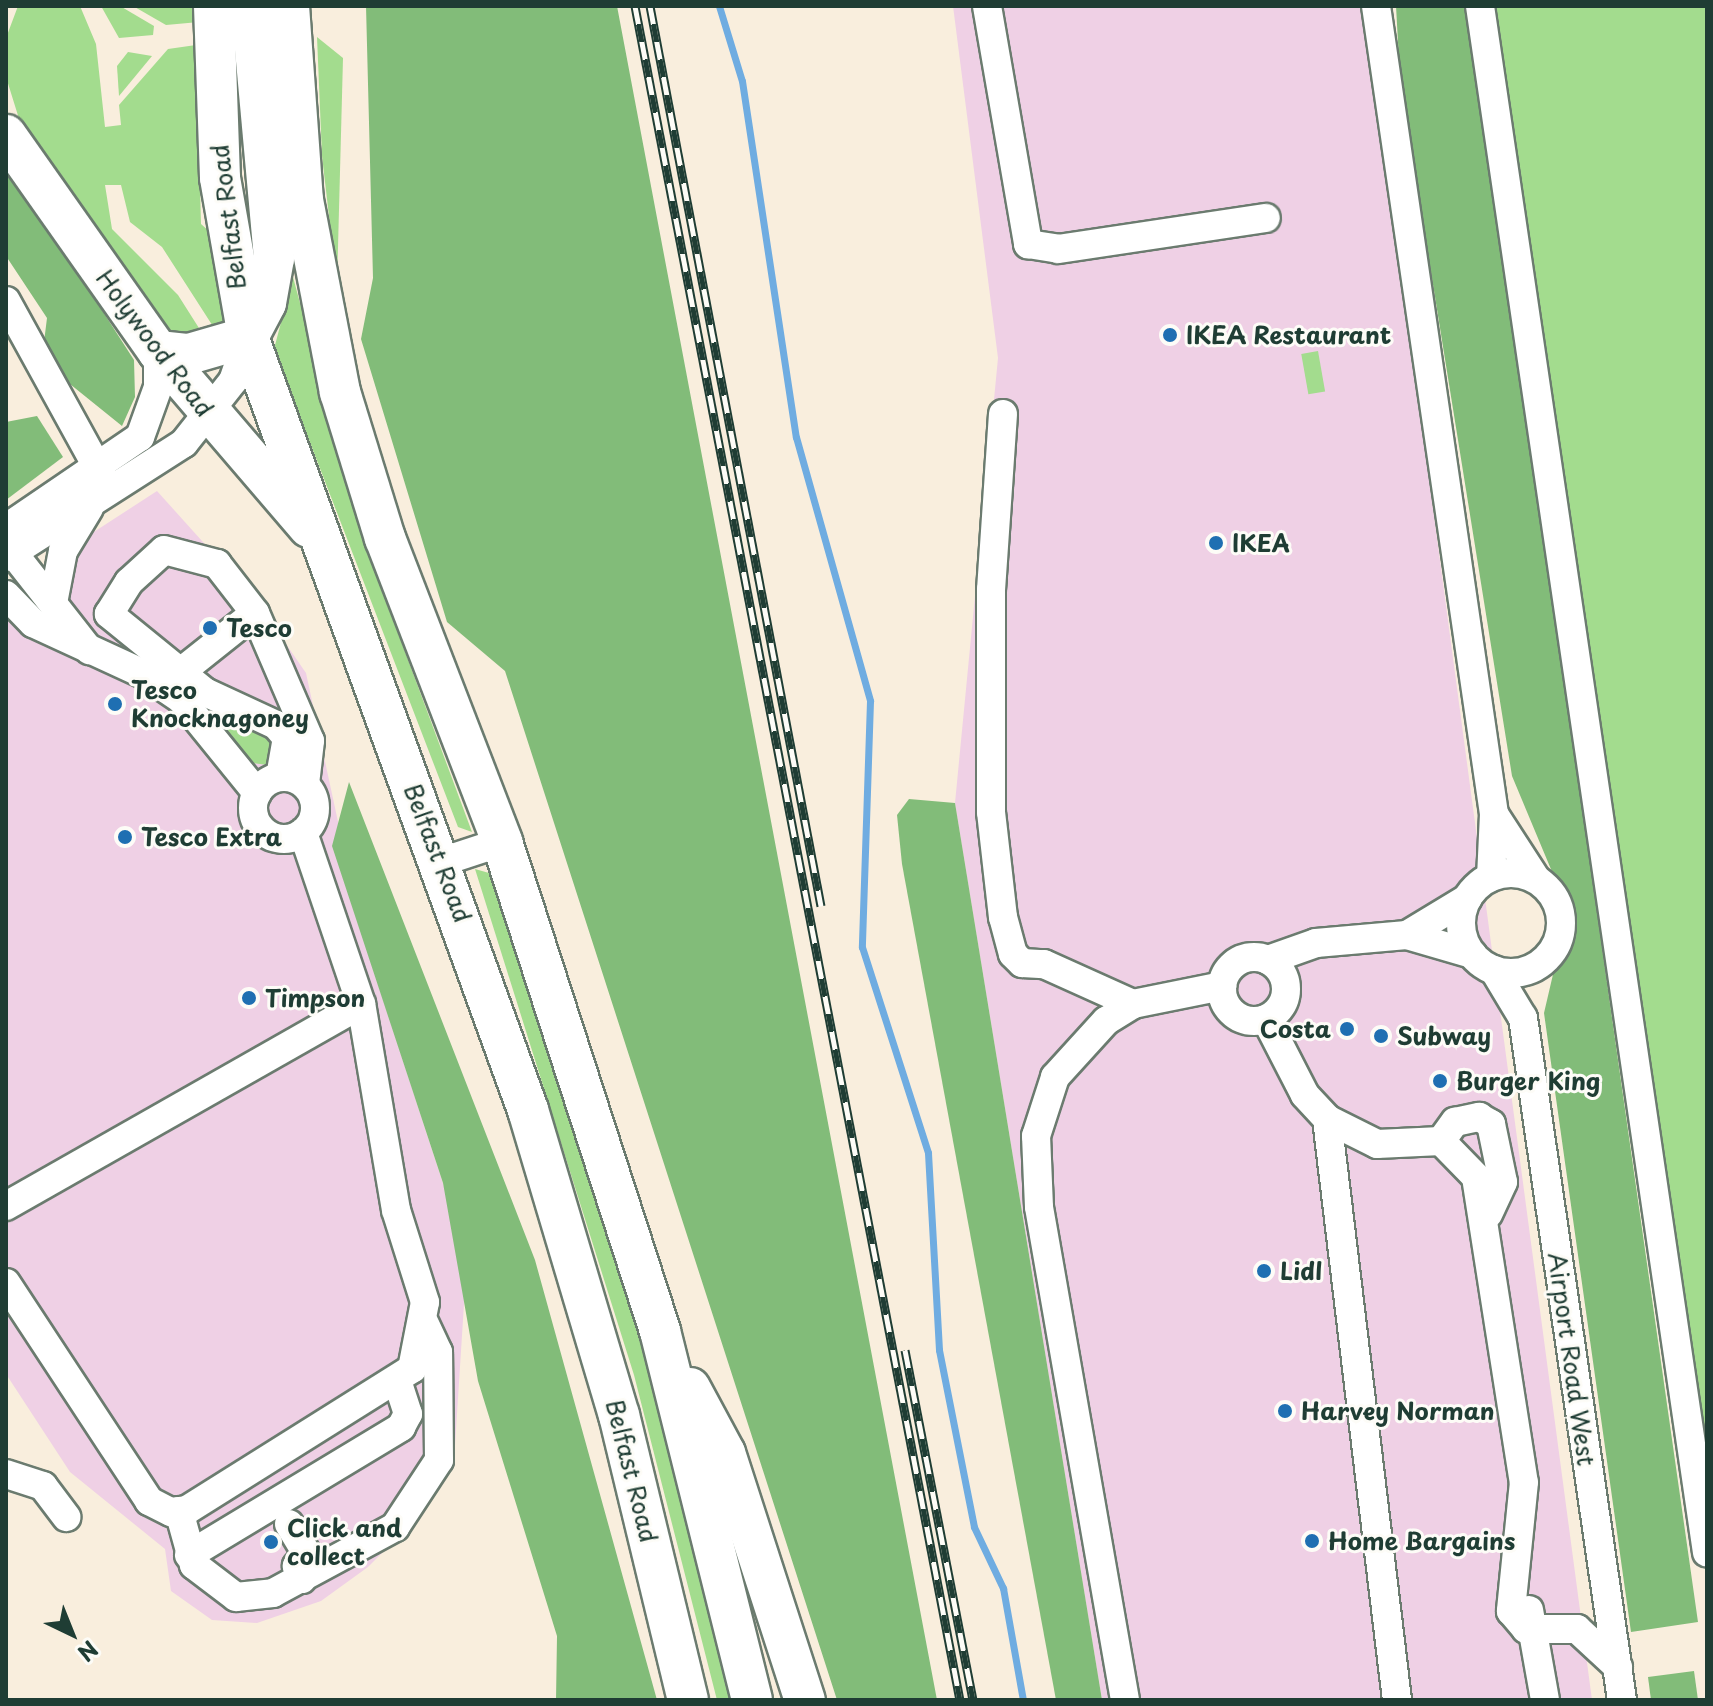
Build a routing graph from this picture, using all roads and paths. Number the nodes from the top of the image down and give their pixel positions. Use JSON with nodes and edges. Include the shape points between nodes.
{"nodes":[{"id":1,"x":214,"y":6,"type":"edge"},
{"id":2,"x":251,"y":6,"type":"edge"},
{"id":3,"x":289,"y":6,"type":"edge"},
{"id":4,"x":987,"y":6,"type":"edge"},
{"id":5,"x":1376,"y":6,"type":"edge"},
{"id":6,"x":1480,"y":6,"type":"edge"},
{"id":7,"x":6,"y":135,"type":"edge"},
{"id":8,"x":1266,"y":218,"type":"dead end"},
{"id":9,"x":6,"y":301,"type":"edge"},
{"id":10,"x":248,"y":337,"type":"junction"},
{"id":11,"x":158,"y":351,"type":"junction"},
{"id":12,"x":1003,"y":414,"type":"dead end"},
{"id":13,"x":209,"y":415,"type":"junction"},
{"id":14,"x":100,"y":490,"type":"junction"},
{"id":15,"x":320,"y":539,"type":"junction"},
{"id":16,"x":8,"y":545,"type":"edge"},
{"id":17,"x":6,"y":595,"type":"edge"},
{"id":18,"x":54,"y":598,"type":"junction"},
{"id":19,"x":255,"y":613,"type":"junction"},
{"id":20,"x":89,"y":650,"type":"junction"},
{"id":21,"x":182,"y":671,"type":"junction"},
{"id":22,"x":281,"y":785,"type":"junction"},
{"id":23,"x":1494,"y":814,"type":"junction"},
{"id":24,"x":303,"y":833,"type":"junction"},
{"id":25,"x":502,"y":842,"type":"junction"},
{"id":26,"x":441,"y":862,"type":"junction"},
{"id":27,"x":1491,"y":877,"type":"junction"},
{"id":28,"x":1536,"y":879,"type":"junction"},
{"id":29,"x":1468,"y":898,"type":"junction"},
{"id":30,"x":1407,"y":935,"type":"junction"},
{"id":31,"x":1344,"y":944,"type":"junction"},
{"id":32,"x":1547,"y":958,"type":"junction"},
{"id":33,"x":1268,"y":960,"type":"junction"},
{"id":34,"x":1483,"y":962,"type":"junction"},
{"id":35,"x":1286,"y":984,"type":"junction"},
{"id":36,"x":1222,"y":986,"type":"junction"},
{"id":37,"x":361,"y":1004,"type":"junction"},
{"id":38,"x":1133,"y":1004,"type":"junction"},
{"id":39,"x":1523,"y":1018,"type":"junction"},
{"id":40,"x":1266,"y":1019,"type":"junction"},
{"id":41,"x":1327,"y":1119,"type":"junction"},
{"id":42,"x":1441,"y":1141,"type":"junction"},
{"id":43,"x":6,"y":1206,"type":"edge"},
{"id":44,"x":1488,"y":1214,"type":"junction"},
{"id":45,"x":6,"y":1283,"type":"edge"},
{"id":46,"x":425,"y":1324,"type":"junction"},
{"id":47,"x":660,"y":1331,"type":"junction"},
{"id":48,"x":397,"y":1380,"type":"junction"},
{"id":49,"x":6,"y":1474,"type":"edge"},
{"id":50,"x":179,"y":1511,"type":"junction"},
{"id":51,"x":66,"y":1517,"type":"dead end"},
{"id":52,"x":289,"y":1524,"type":"dead end"},
{"id":53,"x":1707,"y":1552,"type":"edge"},
{"id":54,"x":189,"y":1555,"type":"junction"},
{"id":55,"x":302,"y":1579,"type":"junction"},
{"id":56,"x":1526,"y":1627,"type":"junction"},
{"id":57,"x":1618,"y":1667,"type":"junction"},
{"id":58,"x":688,"y":1700,"type":"edge"},
{"id":59,"x":752,"y":1700,"type":"edge"},
{"id":60,"x":805,"y":1700,"type":"edge"},
{"id":61,"x":1125,"y":1700,"type":"edge"},
{"id":62,"x":1397,"y":1700,"type":"edge"},
{"id":63,"x":1545,"y":1700,"type":"edge"},
{"id":64,"x":1622,"y":1700,"type":"edge"}],
"edges":[{"from":1,"to":10,"type":"highway","name":"Belfast Road","via":[[220,178]]},
{"from":2,"to":10,"type":"highway","via":[[274,258],[266,303]]},
{"from":3,"to":25,"type":"highway","via":[[303,200],[340,392],[385,538]]},
{"from":4,"to":8,"type":"street","via":[[1028,244],[1058,249]]},
{"from":5,"to":23,"type":"street"},
{"from":6,"to":53,"type":"street"},
{"from":7,"to":11,"type":"highway","name":"Holywood Road"},
{"from":9,"to":14,"type":"street"},
{"from":10,"to":11,"type":"highway","via":[[189,354]]},
{"from":10,"to":13,"type":"street","via":[[233,381]]},
{"from":10,"to":15,"type":"highway","name":"Belfast Road"},
{"from":11,"to":13,"type":"highway","name":"Holywood Road"},
{"from":11,"to":14,"type":"street","via":[[149,422]]},
{"from":12,"to":38,"type":"street","via":[[991,812],[1003,917],[1013,954],[1022,963],[1044,964]]},
{"from":13,"to":14,"type":"street","via":[[184,443]]},
{"from":13,"to":15,"type":"highway","name":"Holywood Road"},
{"from":14,"to":16,"type":"street"},
{"from":14,"to":16,"type":"street"},
{"from":14,"to":18,"type":"street","via":[[63,551]]},
{"from":15,"to":26,"type":"highway","name":"Belfast Road"},
{"from":16,"to":18,"type":"street"},
{"from":17,"to":20,"type":"street","via":[[33,623]]},
{"from":18,"to":20,"type":"street"},
{"from":19,"to":21,"type":"street"},
{"from":19,"to":21,"type":"street","via":[[217,564],[164,550],[129,582],[109,614]]},
{"from":19,"to":22,"type":"street","via":[[310,741]]},
{"from":20,"to":22,"type":"street","via":[[181,699]]},
{"from":21,"to":22,"type":"street","via":[[248,718],[276,725],[287,738]]},
{"from":22,"to":24,"type":"street","via":[[316,809]]},
{"from":22,"to":24,"type":"street","via":[[254,817],[266,833],[285,839]]},
{"from":23,"to":27,"type":"street"},
{"from":23,"to":28,"type":"street"},
{"from":24,"to":37,"type":"street"},
{"from":25,"to":26,"type":"street"},
{"from":25,"to":47,"type":"highway"},
{"from":26,"to":58,"type":"highway","name":"Belfast Road","via":[[528,1110],[619,1415]]},
{"from":27,"to":28,"type":"street"},
{"from":27,"to":29,"type":"street"},
{"from":28,"to":32,"type":"street","via":[[1561,916]]},
{"from":29,"to":30,"type":"street"},
{"from":29,"to":34,"type":"street","via":[[1462,929]]},
{"from":30,"to":31,"type":"street"},
{"from":30,"to":34,"type":"street"},
{"from":31,"to":33,"type":"street","via":[[1305,945]]},
{"from":31,"to":35,"type":"street"},
{"from":32,"to":34,"type":"street","via":[[1522,972]]},
{"from":32,"to":39,"type":"street"},
{"from":33,"to":35,"type":"street"},
{"from":33,"to":36,"type":"street","via":[[1238,960]]},
{"from":34,"to":39,"type":"street","name":"Airport Road West"},
{"from":35,"to":40,"type":"street","via":[[1282,1005]]},
{"from":36,"to":38,"type":"street"},
{"from":36,"to":40,"type":"street","via":[[1235,1015]]},
{"from":37,"to":43,"type":"street"},
{"from":37,"to":46,"type":"street","via":[[391,1185]]},
{"from":38,"to":61,"type":"street","via":[[1079,1043],[1055,1077],[1036,1136],[1039,1207]]},
{"from":39,"to":57,"type":"street","name":"Airport Road West"},
{"from":40,"to":41,"type":"street","via":[[1305,1095]]},
{"from":41,"to":42,"type":"street","via":[[1377,1144]]},
{"from":41,"to":62,"type":"street"},
{"from":42,"to":44,"type":"street","via":[[1476,1177]]},
{"from":42,"to":44,"type":"street","via":[[1455,1122],[1479,1117],[1491,1124],[1503,1182]]},
{"from":44,"to":56,"type":"street","via":[[1524,1482],[1515,1580]]},
{"from":45,"to":50,"type":"street","via":[[149,1501]]},
{"from":46,"to":48,"type":"street","via":[[412,1369]]},
{"from":46,"to":55,"type":"street","via":[[438,1352],[439,1460],[421,1480],[417,1504],[395,1527]]},
{"from":47,"to":59,"type":"highway"},
{"from":47,"to":60,"type":"highway","via":[[725,1453]]},
{"from":48,"to":50,"type":"street"},
{"from":48,"to":54,"type":"street","via":[[408,1414],[401,1427]]},
{"from":49,"to":51,"type":"street","via":[[43,1486]]},
{"from":50,"to":54,"type":"street"},
{"from":52,"to":55,"type":"street","via":[[307,1554],[297,1566]]},
{"from":54,"to":55,"type":"street","via":[[236,1597]]},
{"from":56,"to":57,"type":"street","via":[[1577,1629]]},
{"from":56,"to":63,"type":"street"},
{"from":57,"to":64,"type":"street","name":"Airport Road West"}]}
